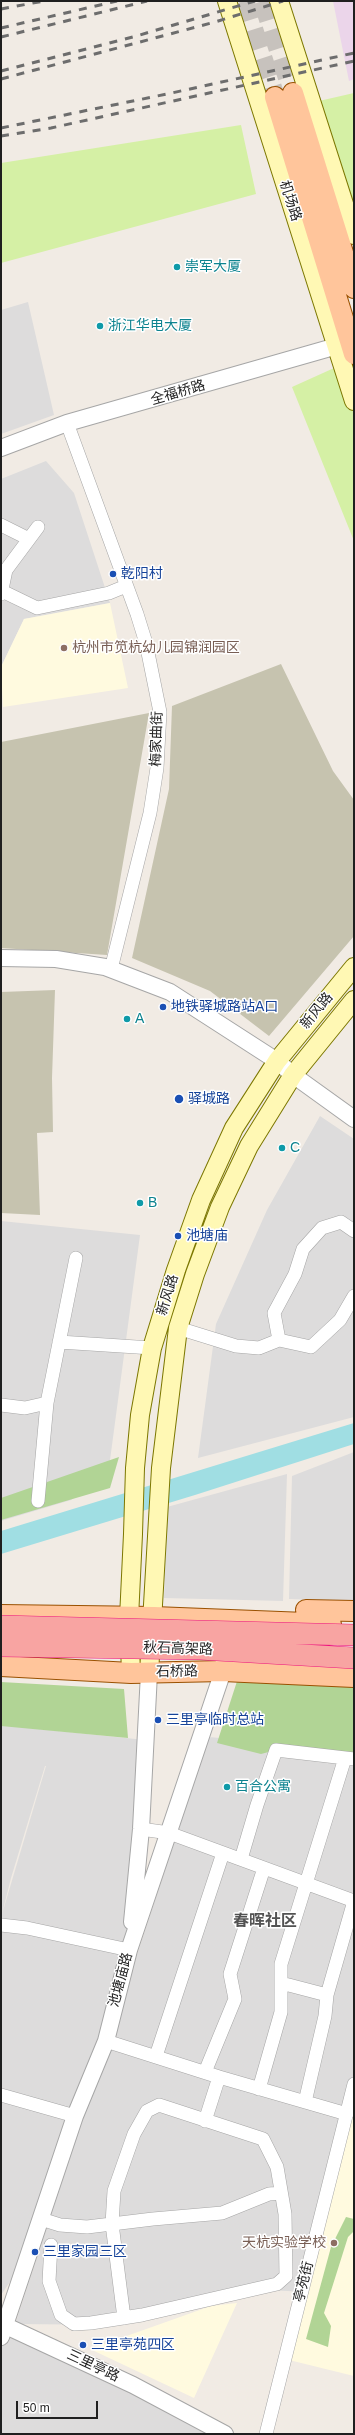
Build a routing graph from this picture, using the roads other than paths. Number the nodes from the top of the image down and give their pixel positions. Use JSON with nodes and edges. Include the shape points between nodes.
{"nodes":[{"id":1,"x":227,"y":1,"type":"edge"},
{"id":2,"x":279,"y":1,"type":"edge"},
{"id":3,"x":354,"y":235,"type":"edge"},
{"id":4,"x":354,"y":288,"type":"edge"},
{"id":5,"x":348,"y":344,"type":"edge"},
{"id":6,"x":354,"y":401,"type":"edge"},
{"id":7,"x":67,"y":423,"type":"junction"},
{"id":8,"x":1,"y":448,"type":"edge"},
{"id":9,"x":1,"y":525,"type":"edge"},
{"id":10,"x":38,"y":527,"type":"dead end"},
{"id":11,"x":29,"y":539,"type":"junction"},
{"id":12,"x":126,"y":586,"type":"junction"},
{"id":13,"x":1,"y":593,"type":"edge"},
{"id":14,"x":1,"y":958,"type":"edge"},
{"id":15,"x":354,"y":968,"type":"edge"},
{"id":16,"x":111,"y":969,"type":"junction"},
{"id":17,"x":354,"y":1000,"type":"edge"},
{"id":18,"x":277,"y":1060,"type":"junction"},
{"id":19,"x":292,"y":1075,"type":"junction"},
{"id":20,"x":354,"y":1119,"type":"edge"},
{"id":21,"x":354,"y":1231,"type":"edge"},
{"id":22,"x":76,"y":1258,"type":"dead end"},
{"id":23,"x":354,"y":1296,"type":"edge"},
{"id":24,"x":178,"y":1328,"type":"junction"},
{"id":25,"x":279,"y":1340,"type":"junction"},
{"id":26,"x":59,"y":1342,"type":"junction"},
{"id":27,"x":152,"y":1348,"type":"junction"},
{"id":28,"x":47,"y":1403,"type":"junction"},
{"id":29,"x":1,"y":1405,"type":"edge"},
{"id":30,"x":38,"y":1502,"type":"dead end"},
{"id":31,"x":1,"y":1605,"type":"edge"},
{"id":32,"x":154,"y":1611,"type":"junction"},
{"id":33,"x":354,"y":1611,"type":"edge"},
{"id":34,"x":130,"y":1612,"type":"junction"},
{"id":35,"x":1,"y":1615,"type":"edge"},
{"id":36,"x":226,"y":1620,"type":"junction"},
{"id":37,"x":354,"y":1625,"type":"edge"},
{"id":38,"x":1,"y":1626,"type":"edge"},
{"id":39,"x":354,"y":1635,"type":"edge"},
{"id":40,"x":1,"y":1646,"type":"edge"},
{"id":41,"x":354,"y":1658,"type":"edge"},
{"id":42,"x":1,"y":1666,"type":"edge"},
{"id":43,"x":224,"y":1671,"type":"junction"},
{"id":44,"x":140,"y":1673,"type":"junction"},
{"id":45,"x":354,"y":1677,"type":"edge"},
{"id":46,"x":349,"y":1758,"type":"edge"},
{"id":47,"x":141,"y":1829,"type":"junction"},
{"id":48,"x":169,"y":1833,"type":"junction"},
{"id":49,"x":223,"y":1853,"type":"junction"},
{"id":50,"x":241,"y":1859,"type":"junction"},
{"id":51,"x":264,"y":1868,"type":"junction"},
{"id":52,"x":306,"y":1883,"type":"junction"},
{"id":53,"x":354,"y":1901,"type":"edge"},
{"id":54,"x":1,"y":1925,"type":"edge"},
{"id":55,"x":129,"y":1950,"type":"junction"},
{"id":56,"x":281,"y":1983,"type":"junction"},
{"id":57,"x":327,"y":1995,"type":"junction"},
{"id":58,"x":106,"y":2041,"type":"junction"},
{"id":59,"x":156,"y":2056,"type":"junction"},
{"id":60,"x":205,"y":2072,"type":"junction"},
{"id":61,"x":219,"y":2077,"type":"junction"},
{"id":62,"x":354,"y":2084,"type":"edge"},
{"id":63,"x":260,"y":2088,"type":"junction"},
{"id":64,"x":1,"y":2094,"type":"edge"},
{"id":65,"x":305,"y":2102,"type":"junction"},
{"id":66,"x":347,"y":2114,"type":"junction"},
{"id":67,"x":75,"y":2116,"type":"junction"},
{"id":68,"x":205,"y":2121,"type":"junction"},
{"id":69,"x":281,"y":2193,"type":"junction"},
{"id":70,"x":41,"y":2218,"type":"junction"},
{"id":71,"x":112,"y":2224,"type":"junction"},
{"id":72,"x":51,"y":2245,"type":"dead end"},
{"id":73,"x":124,"y":2318,"type":"junction"},
{"id":74,"x":3,"y":2329,"type":"edge"},
{"id":75,"x":225,"y":2434,"type":"edge"},
{"id":76,"x":266,"y":2434,"type":"edge"}],
"edges":[{"from":1,"to":5,"type":"main road","name":"机场路"},
{"from":2,"to":3,"type":"main road"},
{"from":4,"to":5,"type":"main road","name":"机场路","via":[[284,95]]},
{"from":5,"to":6,"type":"main road","name":"机场路"},
{"from":5,"to":7,"type":"street","name":"全福桥路"},
{"from":7,"to":8,"type":"street","name":"全福桥路"},
{"from":7,"to":12,"type":"street","name":"梅家曲街"},
{"from":9,"to":11,"type":"street"},
{"from":10,"to":11,"type":"street"},
{"from":11,"to":13,"type":"street","via":[[6,570]]},
{"from":12,"to":13,"type":"street","via":[[109,593],[37,608]]},
{"from":12,"to":16,"type":"street","name":"梅家曲街","via":[[146,643],[160,712],[159,738],[150,813]]},
{"from":14,"to":16,"type":"street","via":[[56,960]]},
{"from":15,"to":18,"type":"main road","name":"新风路"},
{"from":16,"to":18,"type":"street","via":[[170,992]]},
{"from":17,"to":19,"type":"main road","name":"新风路"},
{"from":18,"to":19,"type":"street"},
{"from":18,"to":27,"type":"main road","name":"新风路","via":[[234,1128],[201,1200]]},
{"from":19,"to":20,"type":"street"},
{"from":19,"to":24,"type":"main road","name":"新风路","via":[[249,1146],[220,1207]]},
{"from":21,"to":25,"type":"street","via":[[341,1222],[322,1228],[303,1249],[290,1286],[274,1313]]},
{"from":22,"to":26,"type":"street"},
{"from":23,"to":25,"type":"street","via":[[340,1320],[311,1347]]},
{"from":24,"to":25,"type":"street","via":[[236,1346],[259,1348]]},
{"from":24,"to":32,"type":"main road","name":"新风路","via":[[167,1403]]},
{"from":26,"to":27,"type":"street"},
{"from":26,"to":28,"type":"street"},
{"from":27,"to":34,"type":"main road","name":"新风路","via":[[140,1415],[134,1484]]},
{"from":28,"to":29,"type":"street","via":[[25,1408]]},
{"from":28,"to":30,"type":"street"},
{"from":31,"to":34,"type":"main road"},
{"from":32,"to":33,"type":"main road"},
{"from":32,"to":34,"type":"main road"},
{"from":32,"to":36,"type":"main road"},
{"from":32,"to":44,"type":"main road","name":"新风路"},
{"from":34,"to":35,"type":"main road"},
{"from":34,"to":44,"type":"main road","name":"新风路"},
{"from":36,"to":37,"type":"main road"},
{"from":36,"to":43,"type":"street","name":"池塘庙路"},
{"from":38,"to":39,"type":"highway","name":"秋石高架路","bridge":true},
{"from":40,"to":41,"type":"highway","name":"秋石高架路","bridge":true,"via":[[200,1650]]},
{"from":42,"to":44,"type":"main road","name":"石桥路"},
{"from":43,"to":44,"type":"main road","name":"石桥路"},
{"from":43,"to":45,"type":"main road","name":"石桥路"},
{"from":43,"to":48,"type":"street","name":"池塘庙路"},
{"from":44,"to":47,"type":"street"},
{"from":46,"to":50,"type":"street","via":[[276,1750]]},
{"from":46,"to":52,"type":"street"},
{"from":47,"to":48,"type":"street"},
{"from":47,"to":55,"type":"street"},
{"from":48,"to":49,"type":"street"},
{"from":48,"to":55,"type":"street","name":"池塘庙路"},
{"from":49,"to":50,"type":"street"},
{"from":49,"to":59,"type":"street"},
{"from":50,"to":51,"type":"street"},
{"from":51,"to":52,"type":"street"},
{"from":51,"to":60,"type":"street","via":[[230,1974],[235,1999]]},
{"from":52,"to":53,"type":"street"},
{"from":52,"to":56,"type":"street","via":[[282,1964]]},
{"from":53,"to":57,"type":"street"},
{"from":54,"to":55,"type":"street","via":[[27,1928]]},
{"from":55,"to":58,"type":"street","name":"池塘庙路"},
{"from":56,"to":57,"type":"street"},
{"from":56,"to":63,"type":"street","via":[[281,2012]]},
{"from":57,"to":65,"type":"street","via":[[325,2016]]},
{"from":58,"to":59,"type":"street"},
{"from":58,"to":67,"type":"street","name":"池塘庙路"},
{"from":59,"to":60,"type":"street"},
{"from":60,"to":61,"type":"street"},
{"from":61,"to":63,"type":"street"},
{"from":61,"to":68,"type":"street"},
{"from":62,"to":66,"type":"street","name":"亭苑街"},
{"from":63,"to":65,"type":"street"},
{"from":64,"to":67,"type":"street"},
{"from":65,"to":66,"type":"street"},
{"from":66,"to":76,"type":"street","name":"亭苑街"},
{"from":67,"to":70,"type":"street","name":"池塘庙路"},
{"from":68,"to":69,"type":"street","via":[[263,2139],[277,2167]]},
{"from":68,"to":71,"type":"street","via":[[159,2105],[147,2111],[134,2134],[114,2191]]},
{"from":69,"to":71,"type":"street","via":[[270,2194],[222,2213]]},
{"from":69,"to":73,"type":"street","via":[[285,2214],[286,2276],[277,2284]]},
{"from":70,"to":71,"type":"street","via":[[60,2225],[87,2227]]},
{"from":70,"to":74,"type":"street","name":"池塘庙路"},
{"from":71,"to":73,"type":"street"},
{"from":72,"to":73,"type":"street","via":[[49,2281],[61,2315],[74,2324]]},
{"from":74,"to":75,"type":"street","name":"三里亭路","via":[[134,2385]]}]}
